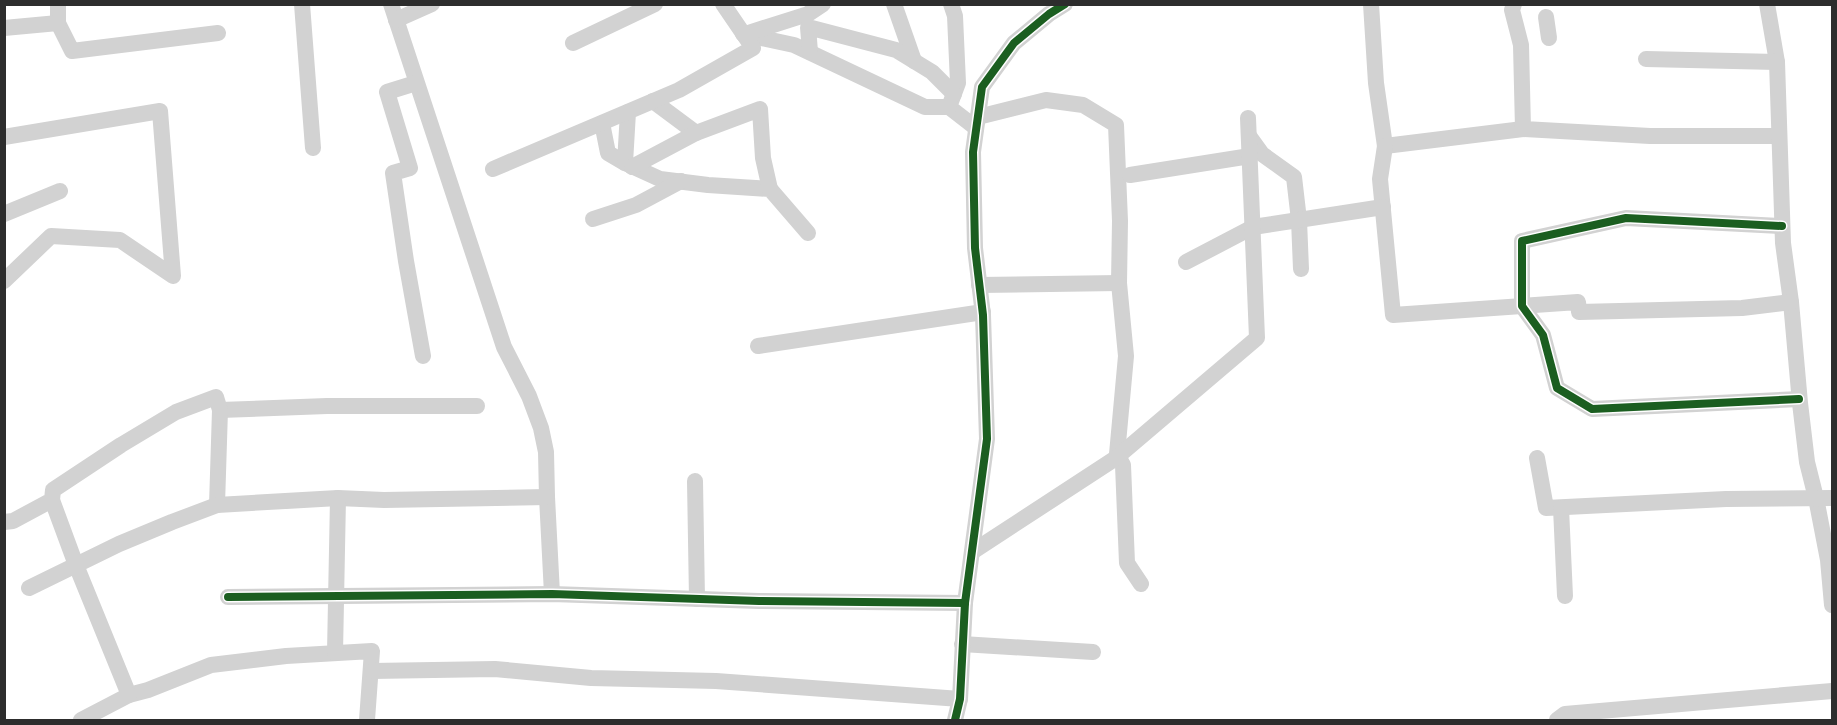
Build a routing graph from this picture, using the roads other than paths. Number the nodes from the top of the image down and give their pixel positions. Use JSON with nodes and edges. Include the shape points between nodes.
{"nodes":[{"id":1,"x":58,"y":4,"type":"edge"},
{"id":2,"x":302,"y":4,"type":"edge"},
{"id":3,"x":432,"y":4,"type":"edge"},
{"id":4,"x":655,"y":4,"type":"edge"},
{"id":5,"x":723,"y":4,"type":"edge"},
{"id":6,"x":823,"y":4,"type":"edge"},
{"id":7,"x":894,"y":4,"type":"edge"},
{"id":8,"x":951,"y":4,"type":"edge"},
{"id":9,"x":1065,"y":4,"type":"edge"},
{"id":10,"x":1371,"y":4,"type":"edge"},
{"id":11,"x":1514,"y":4,"type":"edge"},
{"id":12,"x":1767,"y":4,"type":"edge"},
{"id":13,"x":805,"y":9,"type":"edge"},
{"id":14,"x":393,"y":12,"type":"edge"},
{"id":15,"x":1546,"y":17,"type":"dead end"},
{"id":16,"x":58,"y":23,"type":"junction"},
{"id":17,"x":4,"y":28,"type":"edge"},
{"id":18,"x":218,"y":33,"type":"dead end"},
{"id":19,"x":744,"y":34,"type":"junction"},
{"id":20,"x":1550,"y":38,"type":"dead end"},
{"id":21,"x":573,"y":43,"type":"dead end"},
{"id":22,"x":810,"y":52,"type":"junction"},
{"id":23,"x":1646,"y":60,"type":"dead end"},
{"id":24,"x":914,"y":61,"type":"junction"},
{"id":25,"x":1777,"y":62,"type":"junction"},
{"id":26,"x":416,"y":83,"type":"junction"},
{"id":27,"x":951,"y":100,"type":"junction"},
{"id":28,"x":653,"y":101,"type":"junction"},
{"id":29,"x":628,"y":112,"type":"junction"},
{"id":30,"x":1248,"y":118,"type":"dead end"},
{"id":31,"x":977,"y":122,"type":"junction"},
{"id":32,"x":602,"y":123,"type":"junction"},
{"id":33,"x":1523,"y":129,"type":"junction"},
{"id":34,"x":696,"y":133,"type":"junction"},
{"id":35,"x":1249,"y":136,"type":"junction"},
{"id":36,"x":1779,"y":136,"type":"junction"},
{"id":37,"x":4,"y":137,"type":"edge"},
{"id":38,"x":1385,"y":146,"type":"junction"},
{"id":39,"x":313,"y":148,"type":"dead end"},
{"id":40,"x":1250,"y":156,"type":"junction"},
{"id":41,"x":629,"y":165,"type":"junction"},
{"id":42,"x":493,"y":169,"type":"dead end"},
{"id":43,"x":1130,"y":175,"type":"dead end"},
{"id":44,"x":681,"y":182,"type":"junction"},
{"id":45,"x":770,"y":189,"type":"junction"},
{"id":46,"x":60,"y":191,"type":"dead end"},
{"id":47,"x":1383,"y":207,"type":"junction"},
{"id":48,"x":4,"y":214,"type":"edge"},
{"id":49,"x":593,"y":219,"type":"dead end"},
{"id":50,"x":1299,"y":220,"type":"junction"},
{"id":51,"x":1782,"y":226,"type":"junction"},
{"id":52,"x":1253,"y":227,"type":"junction"},
{"id":53,"x":808,"y":233,"type":"dead end"},
{"id":54,"x":1186,"y":262,"type":"dead end"},
{"id":55,"x":1301,"y":269,"type":"dead end"},
{"id":56,"x":4,"y":281,"type":"edge"},
{"id":57,"x":1119,"y":283,"type":"junction"},
{"id":58,"x":980,"y":285,"type":"junction"},
{"id":59,"x":1791,"y":302,"type":"junction"},
{"id":60,"x":1522,"y":306,"type":"junction"},
{"id":61,"x":983,"y":312,"type":"junction"},
{"id":62,"x":758,"y":346,"type":"dead end"},
{"id":63,"x":423,"y":356,"type":"dead end"},
{"id":64,"x":1799,"y":399,"type":"junction"},
{"id":65,"x":477,"y":406,"type":"dead end"},
{"id":66,"x":220,"y":410,"type":"junction"},
{"id":67,"x":1118,"y":456,"type":"junction"},
{"id":68,"x":1537,"y":458,"type":"dead end"},
{"id":69,"x":695,"y":481,"type":"dead end"},
{"id":70,"x":547,"y":497,"type":"junction"},
{"id":71,"x":338,"y":498,"type":"junction"},
{"id":72,"x":1824,"y":498,"type":"edge"},
{"id":73,"x":52,"y":500,"type":"junction"},
{"id":74,"x":218,"y":505,"type":"junction"},
{"id":75,"x":1561,"y":508,"type":"junction"},
{"id":76,"x":4,"y":522,"type":"edge"},
{"id":77,"x":972,"y":552,"type":"junction"},
{"id":78,"x":76,"y":566,"type":"junction"},
{"id":79,"x":1142,"y":584,"type":"dead end"},
{"id":80,"x":29,"y":588,"type":"dead end"},
{"id":81,"x":552,"y":594,"type":"junction"},
{"id":82,"x":336,"y":596,"type":"junction"},
{"id":83,"x":1565,"y":596,"type":"dead end"},
{"id":84,"x":228,"y":597,"type":"dead end"},
{"id":85,"x":698,"y":599,"type":"junction"},
{"id":86,"x":965,"y":603,"type":"junction"},
{"id":87,"x":1833,"y":605,"type":"edge"},
{"id":88,"x":962,"y":644,"type":"junction"},
{"id":89,"x":1093,"y":652,"type":"dead end"},
{"id":90,"x":335,"y":653,"type":"junction"},
{"id":91,"x":372,"y":671,"type":"junction"},
{"id":92,"x":1833,"y":691,"type":"edge"},
{"id":93,"x":129,"y":695,"type":"junction"},
{"id":94,"x":960,"y":699,"type":"junction"},
{"id":95,"x":81,"y":720,"type":"edge"},
{"id":96,"x":368,"y":720,"type":"edge"},
{"id":97,"x":955,"y":720,"type":"edge"},
{"id":98,"x":1557,"y":720,"type":"edge"}],
"edges":[{"from":1,"to":16,"type":"street"},
{"from":2,"to":39,"type":"street"},
{"from":3,"to":14,"type":"street"},
{"from":4,"to":21,"type":"street"},
{"from":5,"to":19,"type":"street"},
{"from":6,"to":13,"type":"street"},
{"from":7,"to":24,"type":"street"},
{"from":8,"to":27,"type":"street","via":[[958,83]]},
{"from":9,"to":31,"type":"street","via":[[1014,43],[982,87]]},
{"from":10,"to":38,"type":"street"},
{"from":11,"to":33,"type":"street","via":[[1521,45]]},
{"from":12,"to":25,"type":"street"},
{"from":13,"to":19,"type":"street"},
{"from":14,"to":26,"type":"street"},
{"from":15,"to":20,"type":"street"},
{"from":16,"to":17,"type":"street"},
{"from":16,"to":18,"type":"street","via":[[72,51]]},
{"from":19,"to":22,"type":"street"},
{"from":19,"to":28,"type":"street","via":[[753,48]]},
{"from":22,"to":24,"type":"street","via":[[808,27],[896,50]]},
{"from":22,"to":27,"type":"street","via":[[925,107]]},
{"from":23,"to":25,"type":"street"},
{"from":24,"to":27,"type":"street","via":[[933,72]]},
{"from":25,"to":36,"type":"street"},
{"from":26,"to":63,"type":"street","via":[[387,92],[410,168],[393,173]]},
{"from":26,"to":70,"type":"street","via":[[504,347],[541,428]]},
{"from":27,"to":31,"type":"street"},
{"from":28,"to":29,"type":"street"},
{"from":28,"to":34,"type":"street"},
{"from":29,"to":32,"type":"street"},
{"from":29,"to":41,"type":"street"},
{"from":30,"to":35,"type":"street"},
{"from":31,"to":57,"type":"street","via":[[1046,100],[1083,105],[1116,125]]},
{"from":31,"to":58,"type":"street","via":[[973,152],[975,248]]},
{"from":32,"to":41,"type":"street","via":[[608,153]]},
{"from":32,"to":42,"type":"street"},
{"from":33,"to":36,"type":"street","via":[[1650,136]]},
{"from":33,"to":38,"type":"street"},
{"from":34,"to":41,"type":"street"},
{"from":34,"to":45,"type":"street","via":[[760,109],[763,158]]},
{"from":35,"to":40,"type":"street"},
{"from":35,"to":50,"type":"street","via":[[1262,154],[1294,177]]},
{"from":36,"to":51,"type":"street"},
{"from":37,"to":56,"type":"street","via":[[160,111],[173,276],[120,240],[51,236]]},
{"from":38,"to":47,"type":"street","via":[[1380,179]]},
{"from":40,"to":43,"type":"street"},
{"from":40,"to":52,"type":"street"},
{"from":41,"to":44,"type":"street","via":[[660,179]]},
{"from":44,"to":45,"type":"street"},
{"from":44,"to":49,"type":"street","via":[[636,205]]},
{"from":45,"to":53,"type":"street"},
{"from":46,"to":48,"type":"street"},
{"from":47,"to":50,"type":"street"},
{"from":47,"to":60,"type":"street","via":[[1393,315]]},
{"from":50,"to":52,"type":"street"},
{"from":50,"to":55,"type":"street"},
{"from":51,"to":59,"type":"street"},
{"from":51,"to":60,"type":"street","via":[[1626,218],[1522,241]]},
{"from":52,"to":54,"type":"street"},
{"from":52,"to":67,"type":"street","via":[[1257,338]]},
{"from":57,"to":58,"type":"street"},
{"from":57,"to":67,"type":"street","via":[[1126,356]]},
{"from":58,"to":61,"type":"street"},
{"from":59,"to":60,"type":"street","via":[[1742,308],[1579,312],[1578,302]]},
{"from":59,"to":64,"type":"street"},
{"from":60,"to":64,"type":"street","via":[[1544,335],[1557,388],[1592,409]]},
{"from":61,"to":62,"type":"street"},
{"from":61,"to":77,"type":"street","via":[[987,439]]},
{"from":64,"to":72,"type":"street","via":[[1807,462]]},
{"from":65,"to":66,"type":"street"},
{"from":66,"to":73,"type":"street","via":[[216,397],[176,412],[53,490]]},
{"from":66,"to":74,"type":"street"},
{"from":67,"to":77,"type":"street"},
{"from":67,"to":79,"type":"street","via":[[1123,465],[1127,563]]},
{"from":68,"to":75,"type":"street","via":[[1546,508]]},
{"from":69,"to":85,"type":"street"},
{"from":70,"to":71,"type":"street","via":[[384,501]]},
{"from":70,"to":81,"type":"street"},
{"from":71,"to":74,"type":"street"},
{"from":71,"to":82,"type":"street"},
{"from":72,"to":75,"type":"street"},
{"from":72,"to":87,"type":"street"},
{"from":73,"to":76,"type":"street"},
{"from":73,"to":78,"type":"street"},
{"from":74,"to":78,"type":"street","via":[[119,544]]},
{"from":75,"to":83,"type":"street"},
{"from":77,"to":86,"type":"street"},
{"from":78,"to":80,"type":"street"},
{"from":78,"to":93,"type":"street"},
{"from":81,"to":82,"type":"street"},
{"from":81,"to":85,"type":"street"},
{"from":82,"to":84,"type":"street"},
{"from":82,"to":90,"type":"street"},
{"from":85,"to":86,"type":"street"},
{"from":86,"to":88,"type":"street"},
{"from":88,"to":89,"type":"street"},
{"from":88,"to":94,"type":"street"},
{"from":90,"to":91,"type":"street","via":[[372,651]]},
{"from":90,"to":93,"type":"street","via":[[211,665]]},
{"from":91,"to":94,"type":"street","via":[[495,669]]},
{"from":91,"to":96,"type":"street"},
{"from":92,"to":98,"type":"street","via":[[1565,714]]},
{"from":93,"to":95,"type":"street"},
{"from":94,"to":97,"type":"street"}]}
